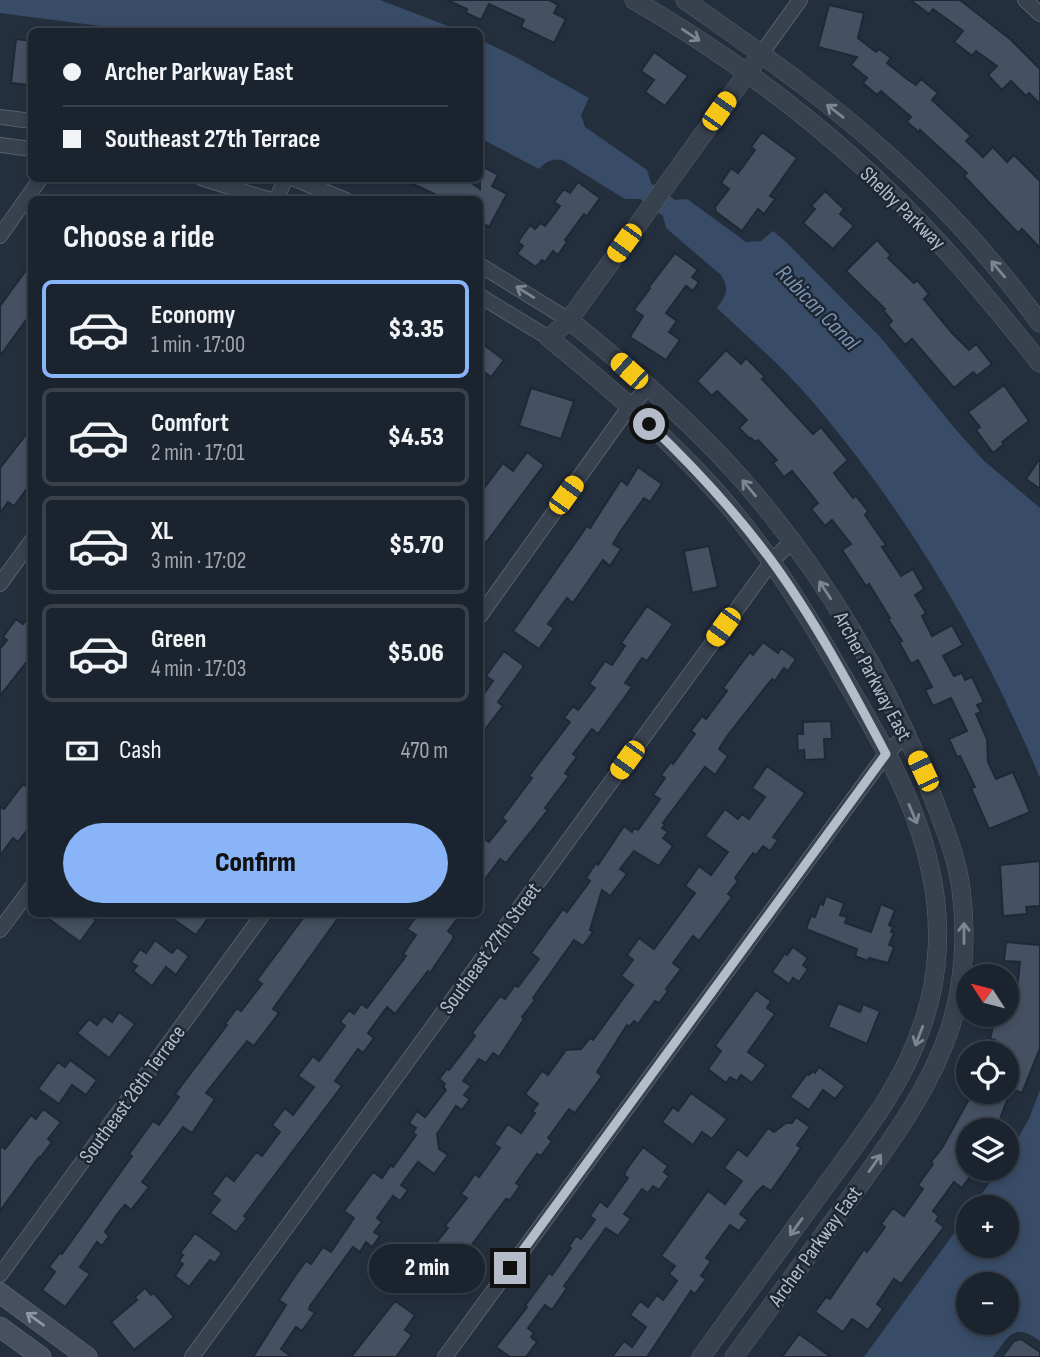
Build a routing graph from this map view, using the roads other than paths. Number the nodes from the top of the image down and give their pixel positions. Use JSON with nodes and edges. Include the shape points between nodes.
{"nodes":[{"id":1,"x":634,"y":0,"type":"edge"},
{"id":2,"x":685,"y":0,"type":"edge"},
{"id":3,"x":800,"y":0,"type":"edge"},
{"id":4,"x":1025,"y":0,"type":"edge"},
{"id":5,"x":1040,"y":14,"type":"edge"},
{"id":6,"x":761,"y":54,"type":"junction"},
{"id":7,"x":747,"y":73,"type":"junction"},
{"id":8,"x":0,"y":117,"type":"edge"},
{"id":9,"x":28,"y":120,"type":"edge"},
{"id":10,"x":0,"y":145,"type":"edge"},
{"id":11,"x":28,"y":148,"type":"edge"},
{"id":12,"x":214,"y":182,"type":"edge"},
{"id":13,"x":302,"y":182,"type":"edge"},
{"id":14,"x":28,"y":196,"type":"edge"},
{"id":15,"x":261,"y":196,"type":"edge"},
{"id":16,"x":335,"y":196,"type":"edge"},
{"id":17,"x":0,"y":236,"type":"edge"},
{"id":18,"x":483,"y":267,"type":"edge"},
{"id":19,"x":483,"y":298,"type":"edge"},
{"id":20,"x":569,"y":320,"type":"junction"},
{"id":21,"x":1040,"y":323,"type":"edge"},
{"id":22,"x":549,"y":338,"type":"junction"},
{"id":23,"x":1040,"y":363,"type":"edge"},
{"id":24,"x":648,"y":388,"type":"junction"},
{"id":25,"x":630,"y":407,"type":"junction"},
{"id":26,"x":791,"y":542,"type":"junction"},
{"id":27,"x":28,"y":546,"type":"edge"},
{"id":28,"x":772,"y":561,"type":"junction"},
{"id":29,"x":0,"y":584,"type":"edge"},
{"id":30,"x":483,"y":612,"type":"edge"},
{"id":31,"x":906,"y":735,"type":"junction"},
{"id":32,"x":886,"y":754,"type":"junction"},
{"id":33,"x":28,"y":892,"type":"edge"},
{"id":34,"x":261,"y":917,"type":"edge"},
{"id":35,"x":0,"y":930,"type":"edge"},
{"id":36,"x":0,"y":1275,"type":"edge"},
{"id":37,"x":0,"y":1293,"type":"edge"},
{"id":38,"x":0,"y":1327,"type":"edge"},
{"id":39,"x":66,"y":1351,"type":"edge"},
{"id":40,"x":41,"y":1357,"type":"edge"},
{"id":41,"x":87,"y":1357,"type":"edge"},
{"id":42,"x":192,"y":1357,"type":"edge"},
{"id":43,"x":445,"y":1357,"type":"edge"},
{"id":44,"x":701,"y":1357,"type":"edge"},
{"id":45,"x":734,"y":1357,"type":"edge"}],
"edges":[{"from":1,"to":7,"type":"street","name":"Shelby Parkway","one_way":true},
{"from":2,"to":6,"type":"street","name":"Shelby Parkway"},
{"from":3,"to":6,"type":"street"},
{"from":4,"to":5,"type":"street"},
{"from":6,"to":7,"type":"street"},
{"from":21,"to":6,"type":"street","name":"Shelby Parkway","one_way":true,"via":[[948,213],[889,156]]},
{"from":7,"to":20,"type":"street"},
{"from":7,"to":23,"type":"street","name":"Shelby Parkway","via":[[886,189],[940,243]]},
{"from":8,"to":9,"type":"street"},
{"from":10,"to":11,"type":"street"},
{"from":12,"to":15,"type":"street"},
{"from":13,"to":16,"type":"street"},
{"from":14,"to":17,"type":"street"},
{"from":20,"to":18,"type":"street","one_way":true},
{"from":19,"to":22,"type":"street"},
{"from":20,"to":22,"type":"street"},
{"from":20,"to":24,"type":"street","name":"Archer Parkway East"},
{"from":22,"to":25,"type":"street","name":"Archer Parkway East"},
{"from":24,"to":25,"type":"street"},
{"from":26,"to":24,"type":"street","name":"Archer Parkway East","one_way":true,"via":[[723,459]]},
{"from":25,"to":28,"type":"street","name":"Archer Parkway East","via":[[714,489]]},
{"from":25,"to":30,"type":"street"},
{"from":26,"to":28,"type":"street","name":"Southeast 27th Street"},
{"from":31,"to":26,"type":"street","name":"Archer Parkway East","one_way":true,"via":[[854,635]]},
{"from":27,"to":29,"type":"street"},
{"from":28,"to":32,"type":"street","name":"Archer Parkway East"},
{"from":28,"to":42,"type":"street","name":"Southeast 27th Street"},
{"from":31,"to":32,"type":"street"},
{"from":45,"to":31,"type":"street","name":"Archer Parkway East","one_way":true,"via":[[906,1119],[931,1077],[952,1023],[964,949],[961,887],[946,831]]},
{"from":32,"to":43,"type":"street"},
{"from":32,"to":44,"type":"street","name":"Archer Parkway East","one_way":true,"via":[[920,830],[936,903],[937,957],[923,1023],[887,1100]]},
{"from":33,"to":35,"type":"street"},
{"from":34,"to":36,"type":"street","name":"Southeast 26th Terrace"},
{"from":39,"to":37,"type":"main road","one_way":true},
{"from":38,"to":40,"type":"main road"},
{"from":39,"to":41,"type":"main road"}]}
